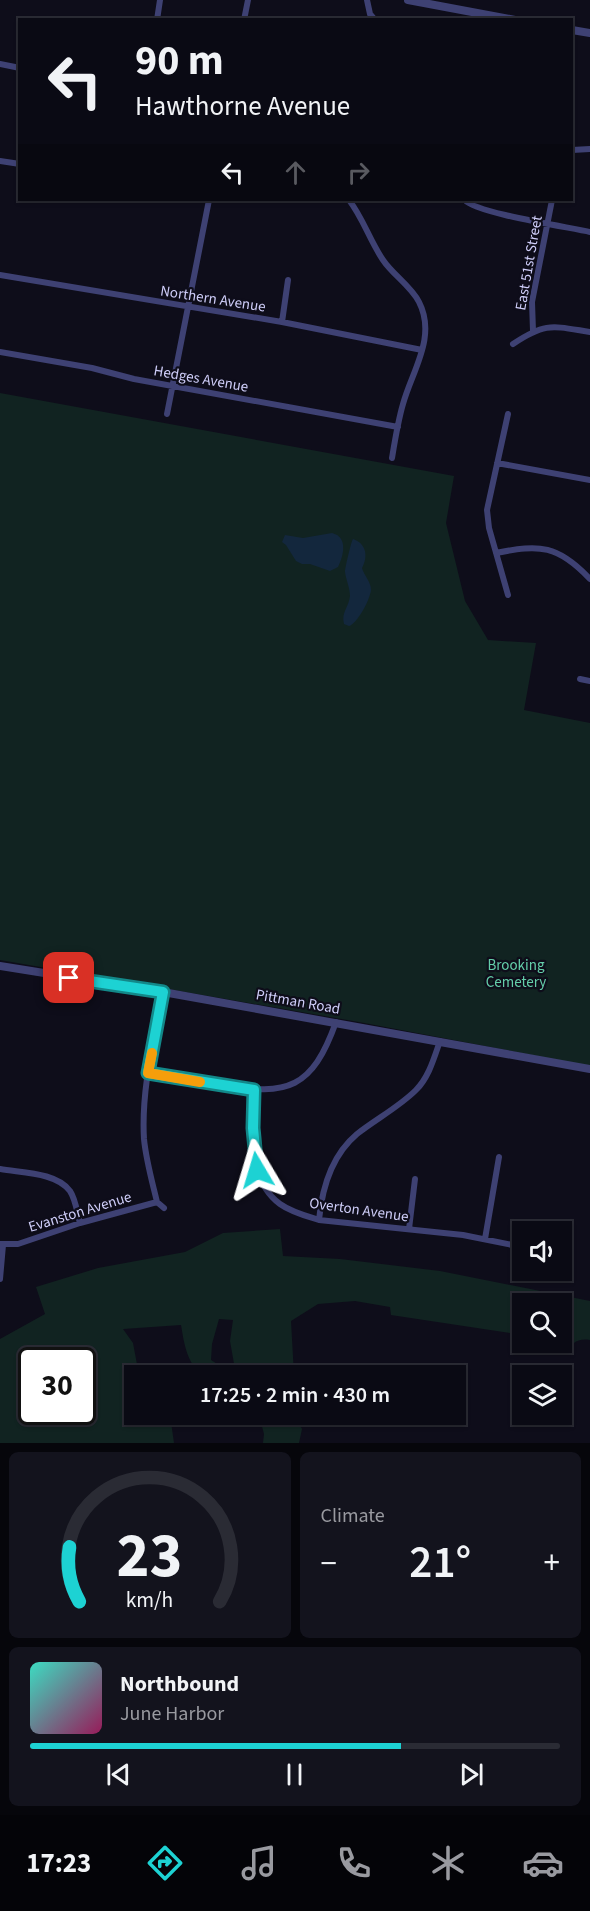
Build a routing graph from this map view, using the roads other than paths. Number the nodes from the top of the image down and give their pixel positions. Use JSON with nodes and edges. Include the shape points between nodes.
{"nodes":[{"id":1,"x":152,"y":0,"type":"edge"},
{"id":2,"x":248,"y":0,"type":"edge"},
{"id":3,"x":367,"y":0,"type":"edge"},
{"id":4,"x":408,"y":0,"type":"edge"},
{"id":5,"x":160,"y":1,"type":"edge"},
{"id":6,"x":436,"y":2,"type":"edge"},
{"id":7,"x":157,"y":18,"type":"edge"},
{"id":8,"x":244,"y":18,"type":"edge"},
{"id":9,"x":373,"y":18,"type":"edge"},
{"id":10,"x":496,"y":18,"type":"edge"},
{"id":11,"x":573,"y":30,"type":"edge"},
{"id":12,"x":590,"y":33,"type":"edge"},
{"id":13,"x":0,"y":64,"type":"edge"},
{"id":14,"x":18,"y":68,"type":"edge"},
{"id":15,"x":590,"y":148,"type":"edge"},
{"id":16,"x":573,"y":150,"type":"edge"},
{"id":17,"x":0,"y":161,"type":"edge"},
{"id":18,"x":18,"y":164,"type":"edge"},
{"id":19,"x":209,"y":201,"type":"edge"},
{"id":20,"x":350,"y":201,"type":"edge"},
{"id":21,"x":466,"y":201,"type":"edge"},
{"id":22,"x":552,"y":201,"type":"edge"},
{"id":23,"x":548,"y":222,"type":"junction"},
{"id":24,"x":590,"y":232,"type":"edge"},
{"id":25,"x":0,"y":275,"type":"edge"},
{"id":26,"x":288,"y":280,"type":"dead end"},
{"id":27,"x":188,"y":308,"type":"junction"},
{"id":28,"x":282,"y":322,"type":"junction"},
{"id":29,"x":533,"y":331,"type":"junction"},
{"id":30,"x":590,"y":332,"type":"edge"},
{"id":31,"x":513,"y":344,"type":"dead end"},
{"id":32,"x":422,"y":350,"type":"junction"},
{"id":33,"x":0,"y":351,"type":"edge"},
{"id":34,"x":172,"y":386,"type":"junction"},
{"id":35,"x":166,"y":414,"type":"dead end"},
{"id":36,"x":507,"y":414,"type":"dead end"},
{"id":37,"x":398,"y":427,"type":"junction"},
{"id":38,"x":392,"y":458,"type":"dead end"},
{"id":39,"x":496,"y":464,"type":"junction"},
{"id":40,"x":590,"y":480,"type":"edge"},
{"id":41,"x":496,"y":553,"type":"junction"},
{"id":42,"x":590,"y":579,"type":"edge"},
{"id":43,"x":508,"y":595,"type":"dead end"},
{"id":44,"x":580,"y":679,"type":"dead end"},
{"id":45,"x":590,"y":681,"type":"edge"},
{"id":46,"x":0,"y":966,"type":"edge"},
{"id":47,"x":163,"y":992,"type":"junction"},
{"id":48,"x":336,"y":1022,"type":"junction"},
{"id":49,"x":440,"y":1041,"type":"junction"},
{"id":50,"x":590,"y":1069,"type":"edge"},
{"id":51,"x":148,"y":1073,"type":"junction"},
{"id":52,"x":254,"y":1090,"type":"junction"},
{"id":53,"x":499,"y":1157,"type":"dead end"},
{"id":54,"x":0,"y":1169,"type":"edge"},
{"id":55,"x":415,"y":1179,"type":"dead end"},
{"id":56,"x":157,"y":1202,"type":"junction"},
{"id":57,"x":165,"y":1208,"type":"dead end"},
{"id":58,"x":319,"y":1220,"type":"junction"},
{"id":59,"x":80,"y":1222,"type":"junction"},
{"id":60,"x":409,"y":1229,"type":"junction"},
{"id":61,"x":485,"y":1239,"type":"junction"},
{"id":62,"x":1,"y":1245,"type":"edge"},
{"id":63,"x":512,"y":1245,"type":"edge"},
{"id":64,"x":0,"y":1279,"type":"edge"}],
"edges":[{"from":1,"to":5,"type":"street"},
{"from":2,"to":8,"type":"street"},
{"from":3,"to":9,"type":"street"},
{"from":4,"to":6,"type":"street"},
{"from":5,"to":7,"type":"street"},
{"from":6,"to":10,"type":"street"},
{"from":11,"to":12,"type":"street"},
{"from":13,"to":14,"type":"street"},
{"from":15,"to":16,"type":"street"},
{"from":17,"to":18,"type":"street"},
{"from":19,"to":27,"type":"street"},
{"from":20,"to":32,"type":"street","via":[[383,260],[419,302],[425,323]]},
{"from":21,"to":23,"type":"street","via":[[492,212]]},
{"from":22,"to":23,"type":"street","name":"East 51st Street"},
{"from":23,"to":24,"type":"street"},
{"from":23,"to":29,"type":"street","name":"East 51st Street","via":[[532,302]]},
{"from":25,"to":27,"type":"street","name":"Northern Avenue"},
{"from":26,"to":28,"type":"street"},
{"from":27,"to":28,"type":"street","name":"Northern Avenue"},
{"from":27,"to":34,"type":"street"},
{"from":28,"to":32,"type":"street","name":"Northern Avenue"},
{"from":29,"to":30,"type":"street","via":[[558,327]]},
{"from":29,"to":31,"type":"street"},
{"from":32,"to":37,"type":"street"},
{"from":33,"to":34,"type":"street","name":"Hedges Avenue"},
{"from":34,"to":35,"type":"street"},
{"from":34,"to":37,"type":"street","name":"Hedges Avenue"},
{"from":36,"to":39,"type":"street"},
{"from":37,"to":38,"type":"street"},
{"from":39,"to":40,"type":"street"},
{"from":39,"to":41,"type":"street","via":[[487,510]]},
{"from":41,"to":42,"type":"street","via":[[525,547],[547,549],[575,562]]},
{"from":41,"to":43,"type":"street"},
{"from":44,"to":45,"type":"street"},
{"from":46,"to":47,"type":"street","name":"Pittman Road"},
{"from":47,"to":48,"type":"street","name":"Pittman Road"},
{"from":47,"to":51,"type":"street"},
{"from":48,"to":49,"type":"street","name":"Pittman Road"},
{"from":48,"to":52,"type":"street","via":[[323,1053],[303,1077],[282,1088]]},
{"from":49,"to":50,"type":"street","name":"Pittman Road"},
{"from":49,"to":58,"type":"street","via":[[431,1067],[416,1090],[358,1133],[340,1152],[325,1185]]},
{"from":51,"to":52,"type":"street"},
{"from":51,"to":56,"type":"street","via":[[144,1138]]},
{"from":52,"to":58,"type":"street","name":"Overton Avenue","via":[[255,1152],[262,1184],[282,1206]]},
{"from":53,"to":61,"type":"street"},
{"from":54,"to":59,"type":"street","via":[[58,1181],[71,1193]]},
{"from":55,"to":60,"type":"street"},
{"from":56,"to":57,"type":"street"},
{"from":56,"to":59,"type":"street","name":"Evanston Avenue"},
{"from":58,"to":60,"type":"street","name":"Overton Avenue"},
{"from":59,"to":62,"type":"street","name":"Evanston Avenue","via":[[18,1244]]},
{"from":60,"to":61,"type":"street","name":"Overton Avenue"},
{"from":61,"to":63,"type":"street","name":"Overton Avenue"},
{"from":62,"to":64,"type":"street"}]}
